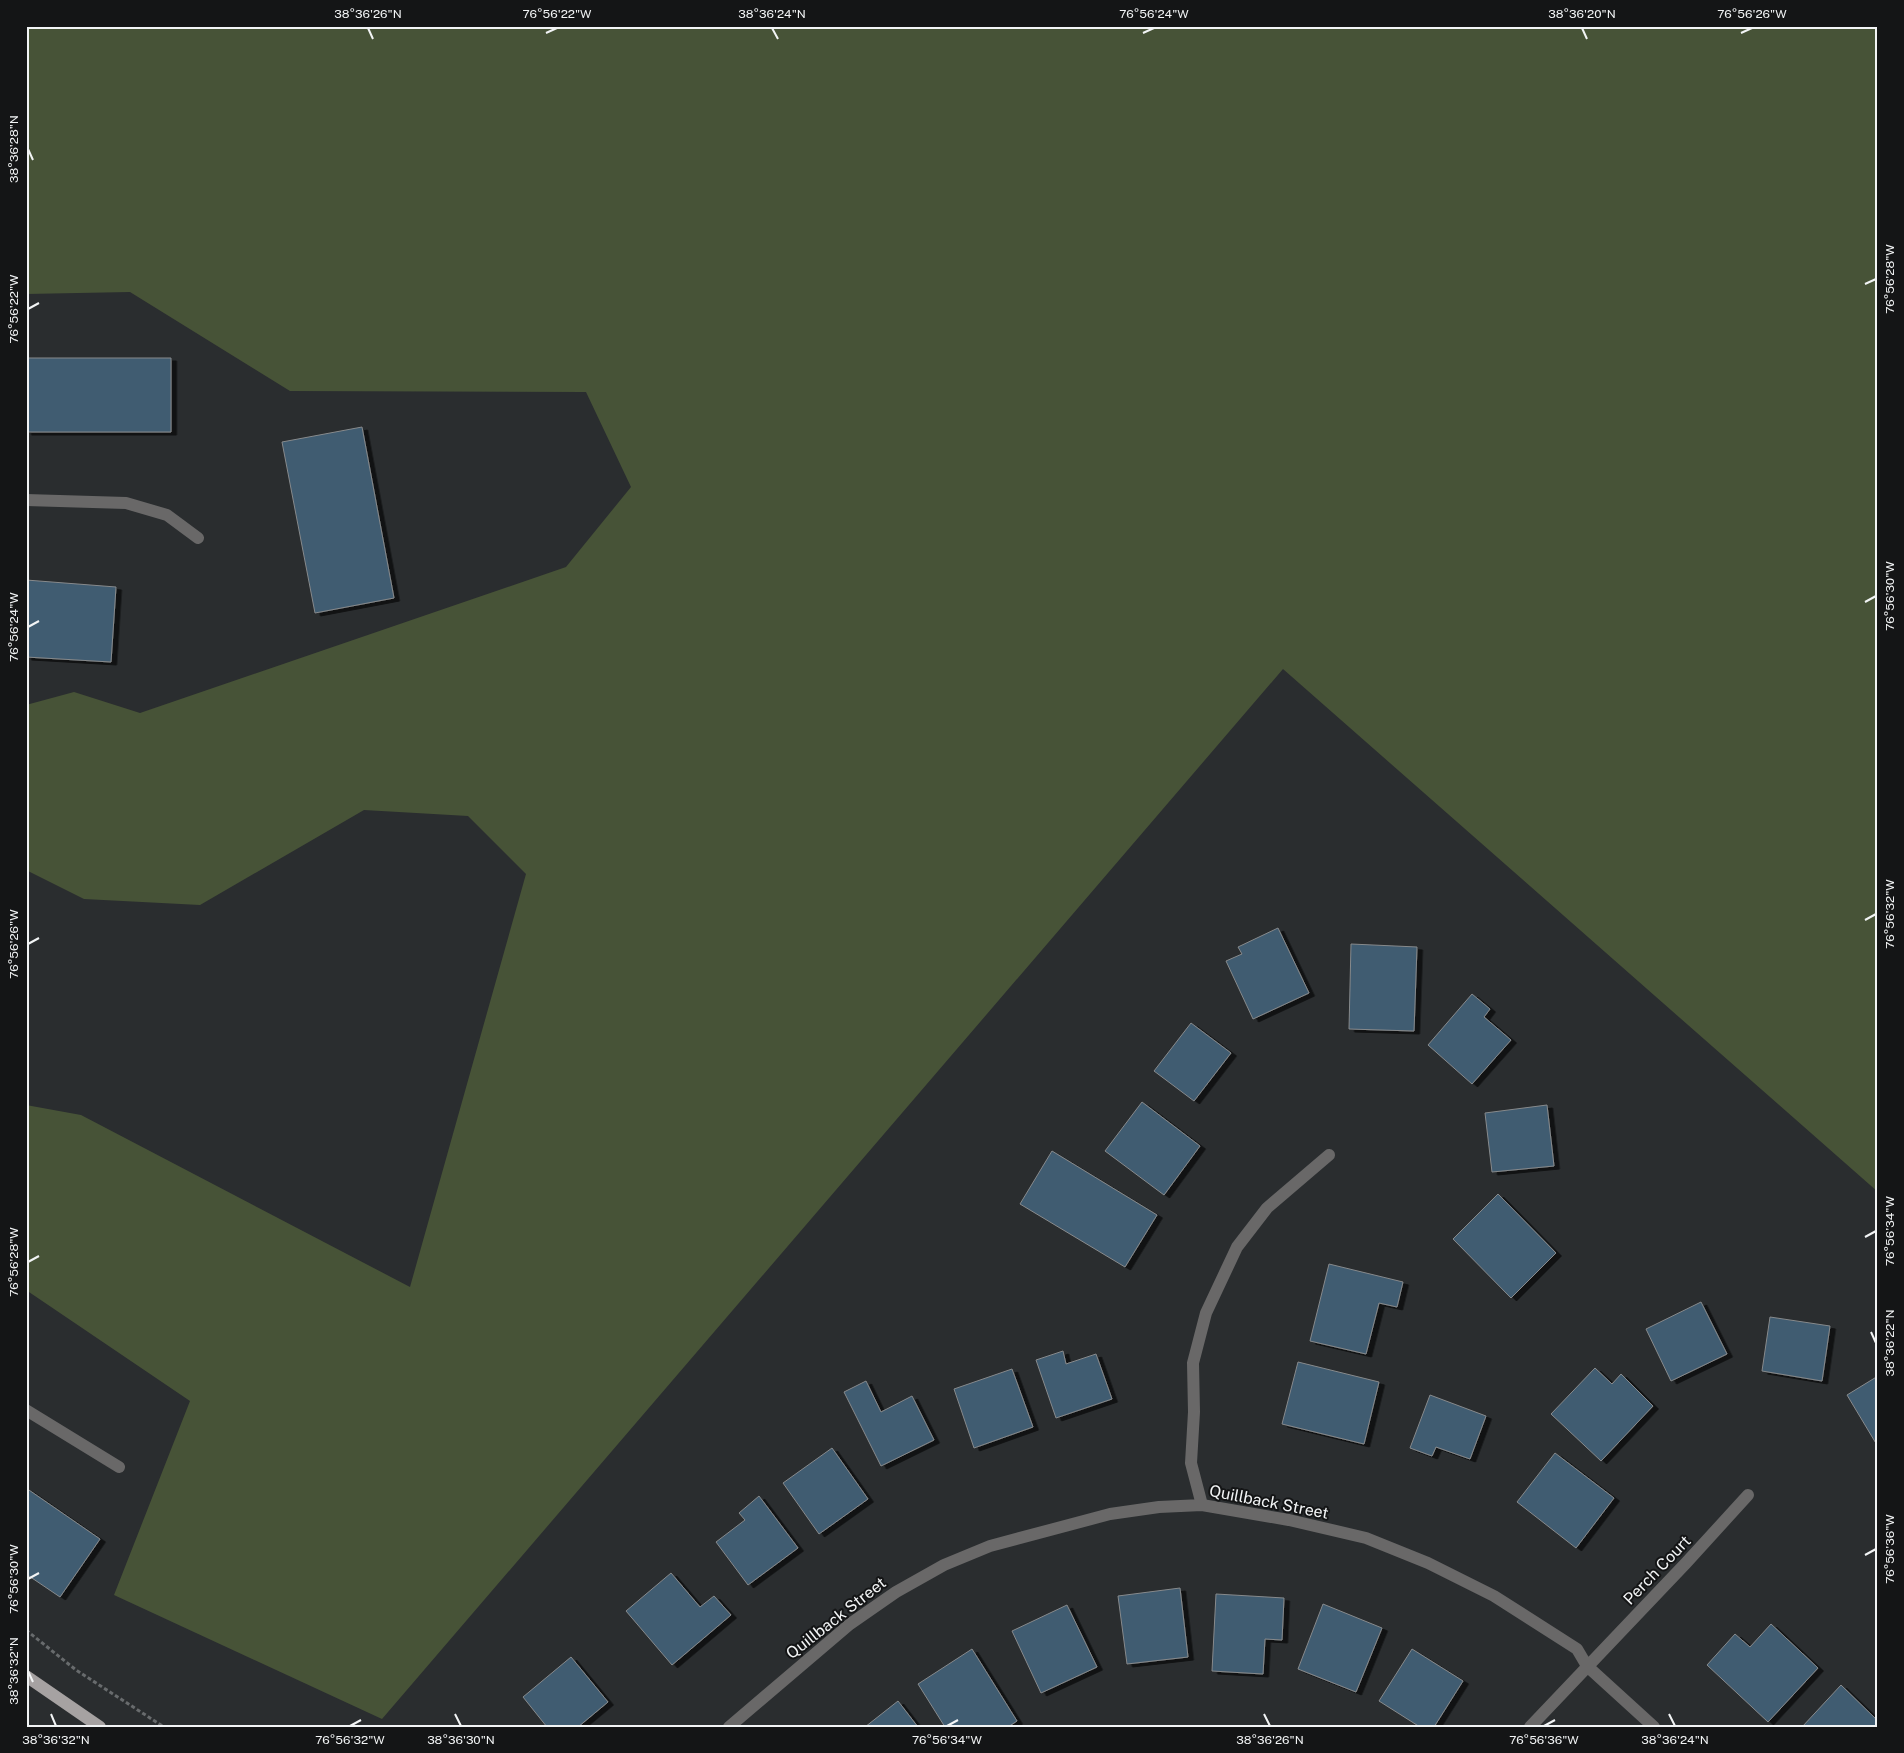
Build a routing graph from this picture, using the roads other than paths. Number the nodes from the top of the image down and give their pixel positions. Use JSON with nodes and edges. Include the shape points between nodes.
{"nodes":[{"id":1,"x":26,"y":500,"type":"edge"},
{"id":2,"x":198,"y":538,"type":"dead end"},
{"id":3,"x":1328,"y":1155,"type":"dead end"},
{"id":4,"x":26,"y":1410,"type":"edge"},
{"id":5,"x":119,"y":1467,"type":"dead end"},
{"id":6,"x":1748,"y":1496,"type":"dead end"},
{"id":7,"x":1202,"y":1505,"type":"junction"},
{"id":8,"x":1587,"y":1666,"type":"junction"},
{"id":9,"x":26,"y":1676,"type":"edge"},
{"id":10,"x":100,"y":1727,"type":"edge"},
{"id":11,"x":729,"y":1727,"type":"edge"},
{"id":12,"x":1530,"y":1727,"type":"edge"},
{"id":13,"x":1654,"y":1727,"type":"edge"}],
"edges":[{"from":1,"to":2,"type":"street","via":[[126,503],[167,516]]},
{"from":3,"to":7,"type":"street","via":[[1267,1208],[1237,1247],[1206,1313],[1193,1363],[1191,1463]]},
{"from":4,"to":5,"type":"street"},
{"from":6,"to":8,"type":"street","name":"Perch Court"},
{"from":7,"to":8,"type":"street","name":"Quillback Street","via":[[1366,1538],[1428,1563],[1494,1596],[1577,1649]]},
{"from":7,"to":11,"type":"street","name":"Quillback Street","via":[[1110,1514],[990,1546],[944,1565],[896,1592],[850,1624]]},
{"from":8,"to":12,"type":"street","name":"Perch Court"},
{"from":8,"to":13,"type":"street","name":"Quillback Street"},
{"from":9,"to":10,"type":"main road"}]}
